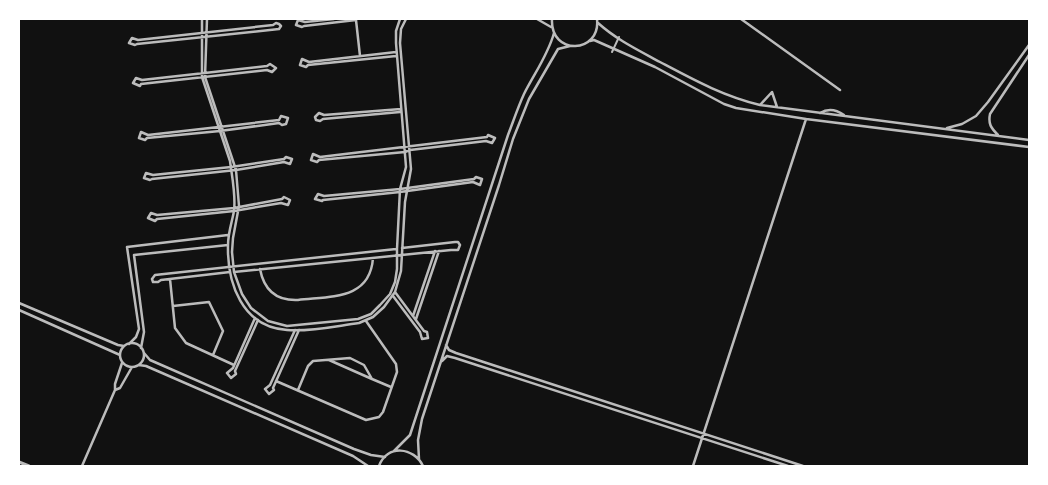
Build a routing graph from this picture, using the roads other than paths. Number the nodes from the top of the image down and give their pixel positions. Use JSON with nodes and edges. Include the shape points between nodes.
{"nodes":[{"id":1,"x":202,"y":19,"type":"edge"},
{"id":2,"x":207,"y":19,"type":"edge"},
{"id":3,"x":334,"y":19,"type":"edge"},
{"id":4,"x":356,"y":19,"type":"edge"},
{"id":5,"x":400,"y":19,"type":"edge"},
{"id":6,"x":406,"y":19,"type":"edge"},
{"id":7,"x":537,"y":19,"type":"edge"},
{"id":8,"x":552,"y":19,"type":"edge"},
{"id":9,"x":598,"y":19,"type":"edge"},
{"id":10,"x":741,"y":19,"type":"edge"},
{"id":11,"x":598,"y":23,"type":"junction"},
{"id":12,"x":552,"y":27,"type":"junction"},
{"id":13,"x":554,"y":33,"type":"junction"},
{"id":14,"x":202,"y":35,"type":"junction"},
{"id":15,"x":206,"y":35,"type":"junction"},
{"id":16,"x":618,"y":38,"type":"junction"},
{"id":17,"x":590,"y":41,"type":"junction"},
{"id":18,"x":1029,"y":45,"type":"edge"},
{"id":19,"x":570,"y":46,"type":"junction"},
{"id":20,"x":613,"y":50,"type":"junction"},
{"id":21,"x":396,"y":54,"type":"junction"},
{"id":22,"x":1029,"y":55,"type":"edge"},
{"id":23,"x":360,"y":56,"type":"junction"},
{"id":24,"x":204,"y":75,"type":"junction"},
{"id":25,"x":1008,"y":75,"type":"junction"},
{"id":26,"x":1013,"y":79,"type":"junction"},
{"id":27,"x":840,"y":90,"type":"dead end"},
{"id":28,"x":760,"y":105,"type":"junction"},
{"id":29,"x":777,"y":107,"type":"junction"},
{"id":30,"x":401,"y":110,"type":"junction"},
{"id":31,"x":806,"y":119,"type":"junction"},
{"id":32,"x":221,"y":129,"type":"junction"},
{"id":33,"x":945,"y":129,"type":"junction"},
{"id":34,"x":999,"y":136,"type":"junction"},
{"id":35,"x":1029,"y":140,"type":"edge"},
{"id":36,"x":409,"y":146,"type":"junction"},
{"id":37,"x":404,"y":147,"type":"junction"},
{"id":38,"x":1029,"y":147,"type":"edge"},
{"id":39,"x":410,"y":150,"type":"junction"},
{"id":40,"x":405,"y":152,"type":"junction"},
{"id":41,"x":235,"y":168,"type":"junction"},
{"id":42,"x":231,"y":169,"type":"junction"},
{"id":43,"x":407,"y":189,"type":"junction"},
{"id":44,"x":400,"y":190,"type":"junction"},
{"id":45,"x":239,"y":206,"type":"junction"},
{"id":46,"x":234,"y":209,"type":"junction"},
{"id":47,"x":238,"y":210,"type":"junction"},
{"id":48,"x":228,"y":236,"type":"junction"},
{"id":49,"x":228,"y":245,"type":"junction"},
{"id":50,"x":401,"y":248,"type":"junction"},
{"id":51,"x":397,"y":249,"type":"junction"},
{"id":52,"x":437,"y":251,"type":"junction"},
{"id":53,"x":397,"y":255,"type":"junction"},
{"id":54,"x":402,"y":255,"type":"junction"},
{"id":55,"x":373,"y":258,"type":"junction"},
{"id":56,"x":230,"y":267,"type":"junction"},
{"id":57,"x":234,"y":267,"type":"junction"},
{"id":58,"x":260,"y":269,"type":"junction"},
{"id":59,"x":230,"y":272,"type":"junction"},
{"id":60,"x":234,"y":272,"type":"junction"},
{"id":61,"x":170,"y":279,"type":"junction"},
{"id":62,"x":395,"y":292,"type":"junction"},
{"id":63,"x":393,"y":296,"type":"junction"},
{"id":64,"x":19,"y":303,"type":"edge"},
{"id":65,"x":173,"y":306,"type":"junction"},
{"id":66,"x":19,"y":310,"type":"edge"},
{"id":67,"x":413,"y":316,"type":"junction"},
{"id":68,"x":257,"y":319,"type":"junction"},
{"id":69,"x":416,"y":319,"type":"junction"},
{"id":70,"x":365,"y":321,"type":"junction"},
{"id":71,"x":297,"y":330,"type":"junction"},
{"id":72,"x":129,"y":344,"type":"junction"},
{"id":73,"x":446,"y":345,"type":"junction"},
{"id":74,"x":124,"y":346,"type":"junction"},
{"id":75,"x":141,"y":348,"type":"junction"},
{"id":76,"x":144,"y":353,"type":"junction"},
{"id":77,"x":120,"y":355,"type":"junction"},
{"id":78,"x":213,"y":355,"type":"junction"},
{"id":79,"x":328,"y":360,"type":"junction"},
{"id":80,"x":441,"y":362,"type":"junction"},
{"id":81,"x":122,"y":363,"type":"junction"},
{"id":82,"x":234,"y":364,"type":"junction"},
{"id":83,"x":139,"y":365,"type":"junction"},
{"id":84,"x":132,"y":367,"type":"junction"},
{"id":85,"x":372,"y":379,"type":"junction"},
{"id":86,"x":276,"y":381,"type":"junction"},
{"id":87,"x":392,"y":387,"type":"junction"},
{"id":88,"x":115,"y":390,"type":"junction"},
{"id":89,"x":298,"y":390,"type":"junction"},
{"id":90,"x":703,"y":434,"type":"junction"},
{"id":91,"x":702,"y":438,"type":"junction"},
{"id":92,"x":394,"y":451,"type":"junction"},
{"id":93,"x":385,"y":457,"type":"junction"},
{"id":94,"x":419,"y":459,"type":"junction"},
{"id":95,"x":19,"y":462,"type":"edge"},
{"id":96,"x":29,"y":466,"type":"edge"},
{"id":97,"x":82,"y":466,"type":"edge"},
{"id":98,"x":368,"y":466,"type":"edge"},
{"id":99,"x":379,"y":466,"type":"edge"},
{"id":100,"x":423,"y":466,"type":"edge"},
{"id":101,"x":693,"y":466,"type":"edge"},
{"id":102,"x":788,"y":466,"type":"edge"},
{"id":103,"x":803,"y":466,"type":"edge"}],
"edges":[{"from":1,"to":14,"type":"street"},
{"from":2,"to":15,"type":"street"},
{"from":3,"to":4,"type":"street","via":[[298,20],[296,25],[302,27]]},
{"from":4,"to":23,"type":"street"},
{"from":5,"to":21,"type":"street","via":[[396,31]]},
{"from":6,"to":36,"type":"street","via":[[400,43]]},
{"from":7,"to":12,"type":"street"},
{"from":8,"to":12,"type":"street"},
{"from":9,"to":11,"type":"street"},
{"from":10,"to":27,"type":"street"},
{"from":11,"to":16,"type":"street"},
{"from":11,"to":17,"type":"street"},
{"from":12,"to":13,"type":"street"},
{"from":13,"to":19,"type":"street"},
{"from":13,"to":92,"type":"street","via":[[508,135],[410,435]]},
{"from":14,"to":14,"type":"street","via":[[132,38],[129,43],[135,45]]},
{"from":14,"to":15,"type":"street"},
{"from":14,"to":24,"type":"street"},
{"from":15,"to":15,"type":"street","via":[[279,29],[281,26],[276,23]]},
{"from":15,"to":24,"type":"street"},
{"from":16,"to":20,"type":"street"},
{"from":16,"to":28,"type":"street","via":[[710,88]]},
{"from":17,"to":19,"type":"street"},
{"from":17,"to":20,"type":"street"},
{"from":18,"to":25,"type":"street"},
{"from":19,"to":73,"type":"street","via":[[558,49],[528,99]]},
{"from":20,"to":31,"type":"street","via":[[655,67],[724,104]]},
{"from":21,"to":23,"type":"street"},
{"from":21,"to":23,"type":"street","via":[[306,67],[300,65],[302,59],[309,62]]},
{"from":21,"to":30,"type":"street"},
{"from":22,"to":26,"type":"street"},
{"from":24,"to":24,"type":"street","via":[[136,78],[133,83],[140,86]]},
{"from":24,"to":24,"type":"street","via":[[272,72],[276,68],[270,64]]},
{"from":24,"to":32,"type":"street"},
{"from":25,"to":26,"type":"street"},
{"from":25,"to":33,"type":"street","via":[[976,116]]},
{"from":26,"to":34,"type":"street","via":[[988,121]]},
{"from":28,"to":29,"type":"street"},
{"from":28,"to":29,"type":"street","via":[[772,92]]},
{"from":29,"to":33,"type":"street"},
{"from":30,"to":30,"type":"street","via":[[319,113],[315,117],[320,121]]},
{"from":30,"to":37,"type":"street"},
{"from":31,"to":38,"type":"street"},
{"from":31,"to":90,"type":"street"},
{"from":32,"to":32,"type":"street","via":[[279,122],[284,125],[288,120],[281,116],[279,120]]},
{"from":32,"to":32,"type":"street","via":[[148,135],[141,132],[139,138],[145,140]]},
{"from":32,"to":41,"type":"street"},
{"from":32,"to":42,"type":"street"},
{"from":33,"to":34,"type":"street"},
{"from":34,"to":35,"type":"street"},
{"from":36,"to":37,"type":"street"},
{"from":36,"to":39,"type":"street"},
{"from":36,"to":39,"type":"street","via":[[488,136],[495,138],[492,143],[486,141]]},
{"from":37,"to":40,"type":"street"},
{"from":37,"to":40,"type":"street","via":[[320,156],[313,154],[311,160],[317,162]]},
{"from":39,"to":40,"type":"street"},
{"from":39,"to":43,"type":"street"},
{"from":40,"to":44,"type":"street","via":[[406,167]]},
{"from":41,"to":41,"type":"street","via":[[290,164],[292,159],[286,156]]},
{"from":41,"to":42,"type":"street"},
{"from":41,"to":45,"type":"street"},
{"from":42,"to":42,"type":"street","via":[[146,173],[144,178],[150,180]]},
{"from":42,"to":46,"type":"street"},
{"from":43,"to":43,"type":"street","via":[[480,184],[482,179],[476,177]]},
{"from":43,"to":44,"type":"street"},
{"from":43,"to":50,"type":"street"},
{"from":44,"to":44,"type":"street","via":[[318,194],[316,199],[322,202]]},
{"from":44,"to":51,"type":"street"},
{"from":45,"to":46,"type":"street"},
{"from":45,"to":47,"type":"street"},
{"from":45,"to":47,"type":"street","via":[[284,198],[290,200],[288,205],[281,203]]},
{"from":46,"to":46,"type":"street","via":[[151,213],[148,218],[155,221]]},
{"from":46,"to":47,"type":"street"},
{"from":46,"to":48,"type":"street"},
{"from":47,"to":57,"type":"street","via":[[233,238]]},
{"from":48,"to":49,"type":"street"},
{"from":48,"to":72,"type":"street","via":[[127,246],[139,329]]},
{"from":49,"to":56,"type":"street"},
{"from":49,"to":75,"type":"street","via":[[134,255],[144,332]]},
{"from":50,"to":51,"type":"street"},
{"from":50,"to":52,"type":"street","via":[[455,242],[460,245],[458,250]]},
{"from":50,"to":54,"type":"street"},
{"from":51,"to":53,"type":"street"},
{"from":51,"to":57,"type":"street"},
{"from":52,"to":54,"type":"street"},
{"from":52,"to":67,"type":"street"},
{"from":52,"to":69,"type":"street"},
{"from":53,"to":54,"type":"street"},
{"from":53,"to":55,"type":"street"},
{"from":53,"to":60,"type":"street","via":[[390,294],[371,314],[358,319],[296,326],[268,321],[251,308]]},
{"from":54,"to":62,"type":"street"},
{"from":55,"to":58,"type":"street"},
{"from":55,"to":58,"type":"street","via":[[367,280],[352,293],[298,300],[273,294],[262,281]]},
{"from":56,"to":57,"type":"street"},
{"from":56,"to":59,"type":"street"},
{"from":56,"to":61,"type":"street","via":[[155,275],[152,279],[154,282]]},
{"from":57,"to":60,"type":"street"},
{"from":58,"to":60,"type":"street"},
{"from":59,"to":61,"type":"street"},
{"from":59,"to":68,"type":"street","via":[[242,305]]},
{"from":61,"to":65,"type":"street"},
{"from":62,"to":63,"type":"street"},
{"from":62,"to":67,"type":"street"},
{"from":63,"to":69,"type":"street","via":[[422,339],[428,338]]},
{"from":63,"to":70,"type":"street"},
{"from":64,"to":74,"type":"street"},
{"from":65,"to":78,"type":"street","via":[[175,328],[186,343]]},
{"from":65,"to":78,"type":"street","via":[[209,302],[223,331]]},
{"from":66,"to":77,"type":"street"},
{"from":67,"to":69,"type":"street"},
{"from":68,"to":71,"type":"street","via":[[276,328]]},
{"from":68,"to":82,"type":"street"},
{"from":68,"to":82,"type":"street","via":[[236,374],[230,378],[227,373]]},
{"from":70,"to":71,"type":"street"},
{"from":70,"to":87,"type":"street","via":[[396,364]]},
{"from":71,"to":86,"type":"street"},
{"from":71,"to":86,"type":"street","via":[[265,389],[268,394],[272,393]]},
{"from":72,"to":74,"type":"street"},
{"from":72,"to":75,"type":"street"},
{"from":73,"to":80,"type":"street"},
{"from":73,"to":90,"type":"street","via":[[456,353]]},
{"from":74,"to":77,"type":"street"},
{"from":75,"to":76,"type":"street"},
{"from":76,"to":83,"type":"street"},
{"from":76,"to":93,"type":"street","via":[[150,360],[336,441]]},
{"from":77,"to":81,"type":"street"},
{"from":78,"to":82,"type":"street"},
{"from":79,"to":85,"type":"street"},
{"from":79,"to":85,"type":"street","via":[[356,360],[364,364]]},
{"from":79,"to":89,"type":"street","via":[[310,364]]},
{"from":80,"to":91,"type":"street","via":[[446,356],[455,358]]},
{"from":80,"to":94,"type":"street","via":[[422,419]]},
{"from":81,"to":84,"type":"street"},
{"from":81,"to":88,"type":"street"},
{"from":83,"to":84,"type":"street"},
{"from":83,"to":98,"type":"street","via":[[353,456]]},
{"from":84,"to":88,"type":"street","via":[[120,388]]},
{"from":85,"to":87,"type":"street"},
{"from":86,"to":89,"type":"street"},
{"from":87,"to":89,"type":"street","via":[[384,412],[379,417],[366,420]]},
{"from":88,"to":97,"type":"street"},
{"from":90,"to":91,"type":"street"},
{"from":90,"to":103,"type":"street"},
{"from":91,"to":101,"type":"street"},
{"from":91,"to":102,"type":"street"},
{"from":92,"to":93,"type":"street"},
{"from":92,"to":94,"type":"street","via":[[408,451]]},
{"from":93,"to":99,"type":"street"},
{"from":94,"to":100,"type":"street"},
{"from":95,"to":96,"type":"street"}]}
